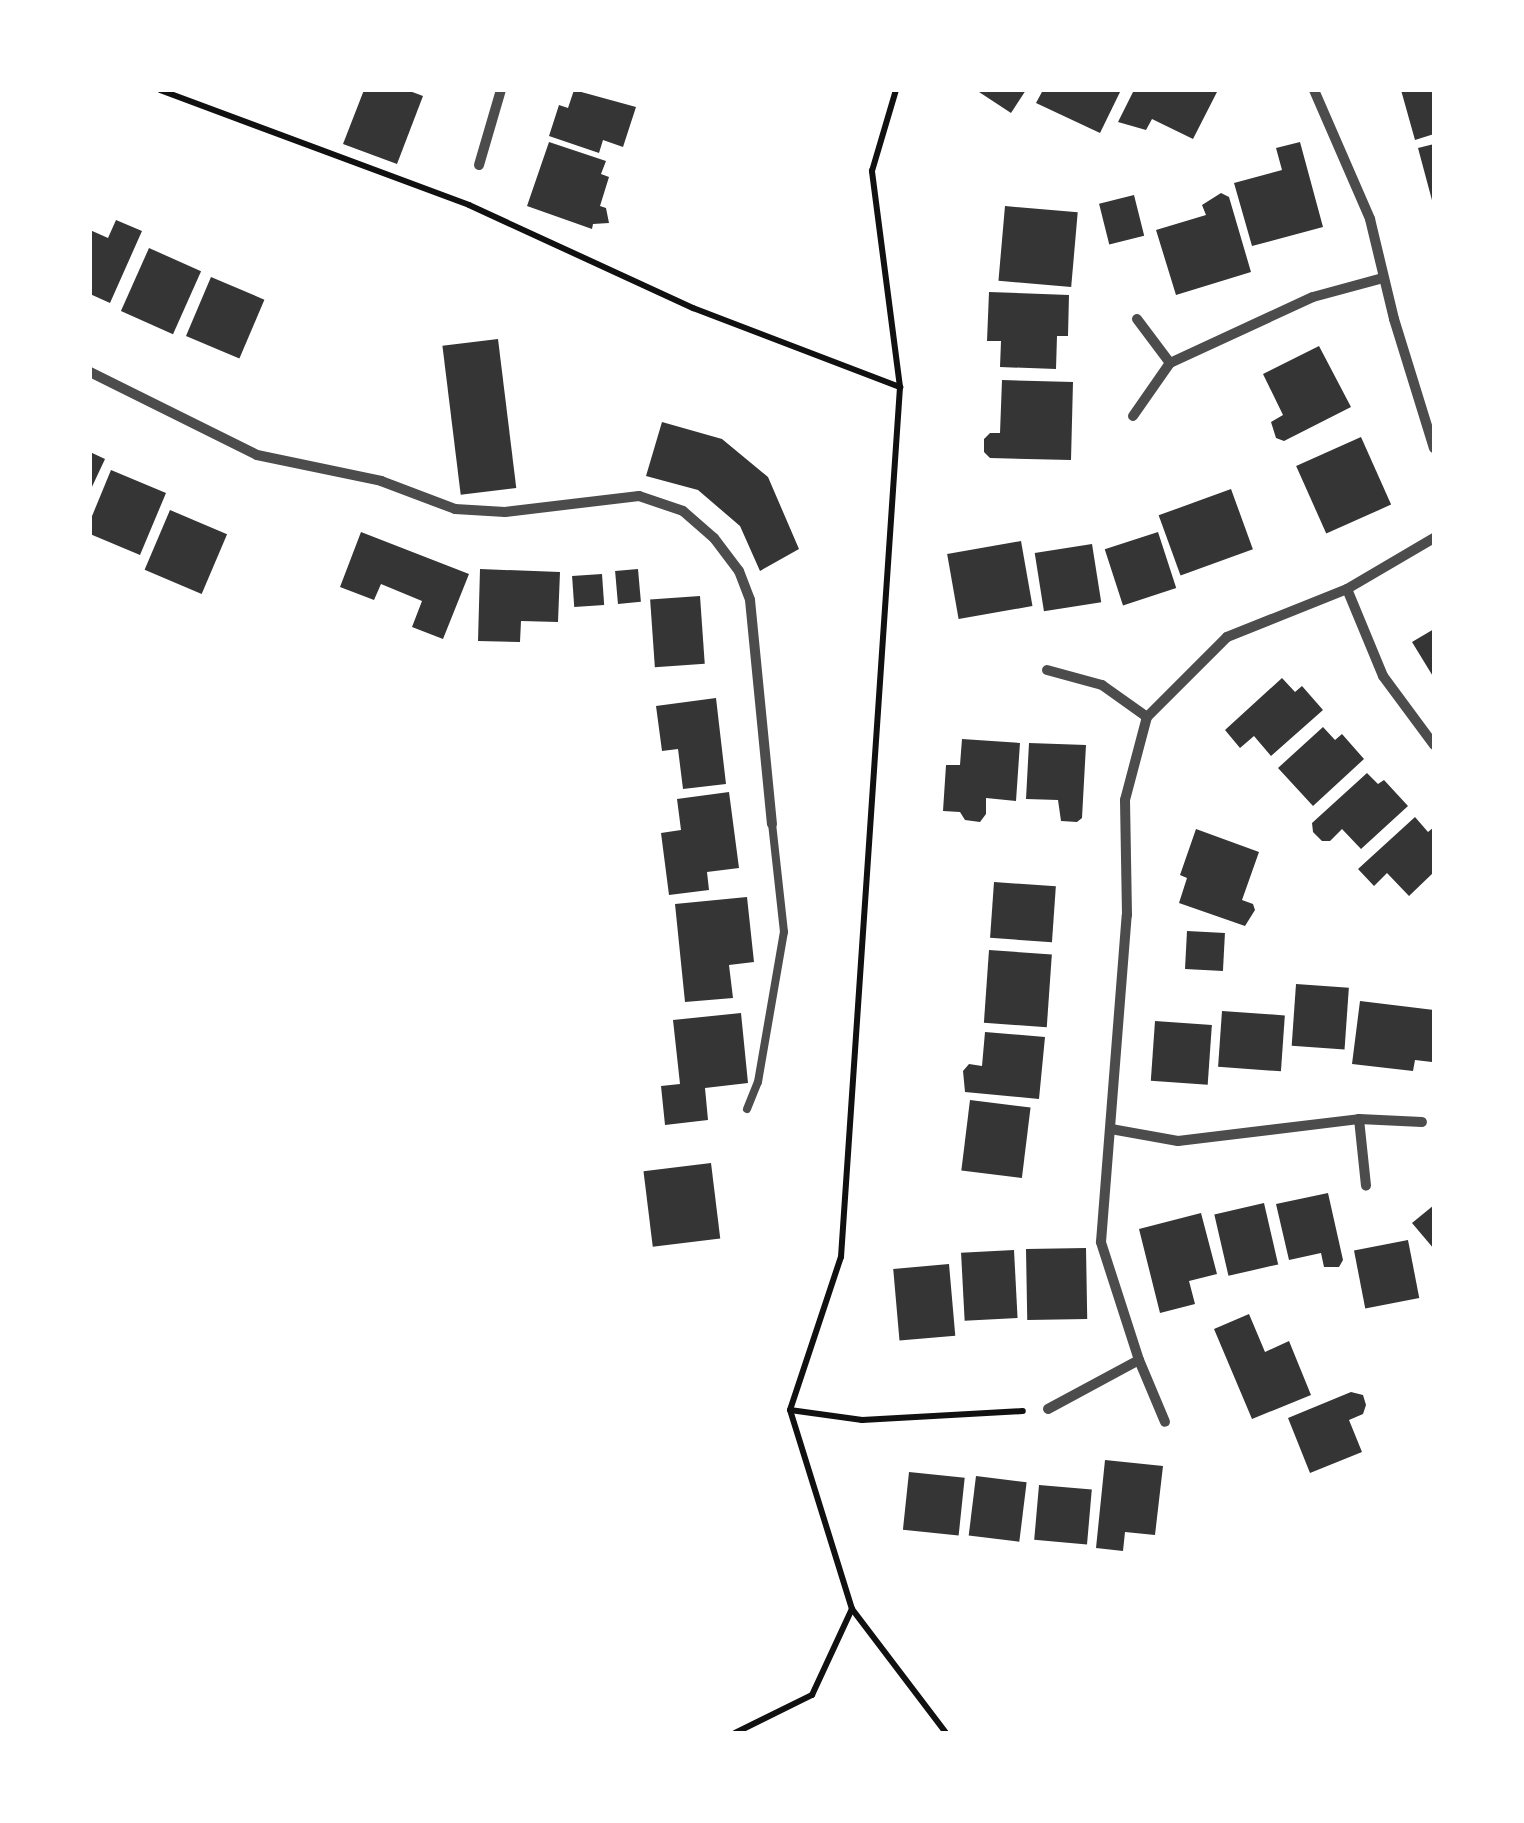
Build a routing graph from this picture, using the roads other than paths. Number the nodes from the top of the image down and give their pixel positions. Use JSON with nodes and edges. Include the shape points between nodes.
{"nodes":[{"id":1,"x":501,"y":90,"type":"edge"},
{"id":2,"x":1314,"y":90,"type":"edge"},
{"id":3,"x":479,"y":165,"type":"dead end"},
{"id":4,"x":1383,"y":278,"type":"junction"},
{"id":5,"x":1138,"y":319,"type":"dead end"},
{"id":6,"x":1170,"y":363,"type":"junction"},
{"id":7,"x":90,"y":372,"type":"edge"},
{"id":8,"x":1133,"y":416,"type":"dead end"},
{"id":9,"x":1434,"y":448,"type":"edge"},
{"id":10,"x":1434,"y":538,"type":"edge"},
{"id":11,"x":1348,"y":589,"type":"junction"},
{"id":12,"x":1047,"y":670,"type":"dead end"},
{"id":13,"x":1147,"y":717,"type":"junction"},
{"id":14,"x":1434,"y":746,"type":"edge"},
{"id":15,"x":772,"y":824,"type":"joint"},
{"id":16,"x":747,"y":1110,"type":"dead end"},
{"id":17,"x":1359,"y":1118,"type":"junction"},
{"id":18,"x":1422,"y":1122,"type":"dead end"},
{"id":19,"x":1111,"y":1129,"type":"junction"},
{"id":20,"x":1366,"y":1186,"type":"dead end"},
{"id":21,"x":1140,"y":1360,"type":"junction"},
{"id":22,"x":1048,"y":1409,"type":"road end"},
{"id":23,"x":1166,"y":1422,"type":"dead end"}],
"edges":[{"from":1,"to":3,"type":"street"},
{"from":2,"to":4,"type":"street","via":[[1370,218]]},
{"from":4,"to":6,"type":"street","via":[[1313,297]]},
{"from":4,"to":9,"type":"street"},
{"from":5,"to":6,"type":"street"},
{"from":6,"to":8,"type":"street"},
{"from":7,"to":15,"type":"street","via":[[257,454],[380,480],[455,508],[505,512],[639,496],[684,511],[739,571],[750,600]]},
{"from":10,"to":11,"type":"street"},
{"from":11,"to":13,"type":"street","via":[[1227,637]]},
{"from":11,"to":14,"type":"street","via":[[1383,676]]},
{"from":12,"to":13,"type":"street","via":[[1102,686]]},
{"from":13,"to":19,"type":"street","via":[[1126,800],[1127,915]]},
{"from":15,"to":16,"type":"lane","via":[[784,932],[758,1082]]},
{"from":17,"to":18,"type":"street"},
{"from":17,"to":19,"type":"street","via":[[1178,1141]]},
{"from":17,"to":20,"type":"street"},
{"from":19,"to":21,"type":"street","via":[[1102,1242]]},
{"from":21,"to":22,"type":"street"},
{"from":21,"to":23,"type":"street"}]}
